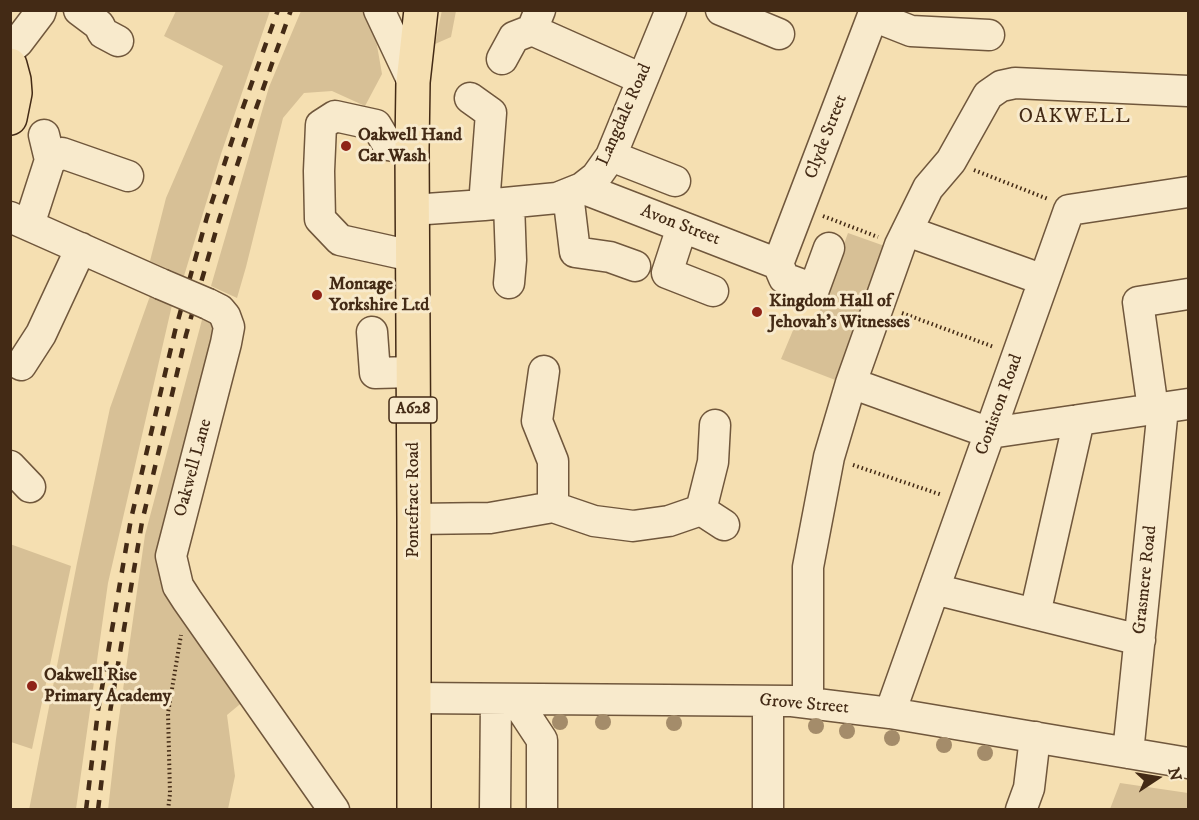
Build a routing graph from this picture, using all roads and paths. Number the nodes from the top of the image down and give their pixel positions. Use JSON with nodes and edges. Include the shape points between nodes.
{"nodes":[{"id":1,"x":40,"y":10,"type":"edge"},
{"id":2,"x":79,"y":10,"type":"edge"},
{"id":3,"x":379,"y":10,"type":"edge"},
{"id":4,"x":421,"y":10,"type":"edge"},
{"id":5,"x":671,"y":10,"type":"edge"},
{"id":6,"x":721,"y":10,"type":"edge"},
{"id":7,"x":874,"y":13,"type":"edge"},
{"id":8,"x":536,"y":20,"type":"edge"},
{"id":9,"x":779,"y":34,"type":"dead end"},
{"id":10,"x":989,"y":35,"type":"dead end"},
{"id":11,"x":118,"y":41,"type":"dead end"},
{"id":12,"x":10,"y":49,"type":"edge"},
{"id":13,"x":502,"y":59,"type":"dead end"},
{"id":14,"x":10,"y":65,"type":"edge"},
{"id":15,"x":642,"y":79,"type":"junction"},
{"id":16,"x":413,"y":82,"type":"junction"},
{"id":17,"x":1188,"y":91,"type":"edge"},
{"id":18,"x":470,"y":98,"type":"dead end"},
{"id":19,"x":10,"y":118,"type":"edge"},
{"id":20,"x":412,"y":149,"type":"junction"},
{"id":21,"x":611,"y":156,"type":"junction"},
{"id":22,"x":951,"y":161,"type":"junction"},
{"id":23,"x":128,"y":176,"type":"dead end"},
{"id":24,"x":675,"y":181,"type":"dead end"},
{"id":25,"x":575,"y":191,"type":"junction"},
{"id":26,"x":1188,"y":192,"type":"edge"},
{"id":27,"x":506,"y":204,"type":"junction"},
{"id":28,"x":800,"y":208,"type":"junction"},
{"id":29,"x":412,"y":210,"type":"junction"},
{"id":30,"x":1069,"y":210,"type":"junction"},
{"id":31,"x":20,"y":221,"type":"edge"},
{"id":32,"x":682,"y":227,"type":"junction"},
{"id":33,"x":903,"y":238,"type":"junction"},
{"id":34,"x":829,"y":248,"type":"dead end"},
{"id":35,"x":81,"y":249,"type":"junction"},
{"id":36,"x":412,"y":256,"type":"junction"},
{"id":37,"x":778,"y":264,"type":"junction"},
{"id":38,"x":635,"y":266,"type":"dead end"},
{"id":39,"x":520,"y":279,"type":"dead end"},
{"id":40,"x":1044,"y":280,"type":"junction"},
{"id":41,"x":713,"y":291,"type":"dead end"},
{"id":42,"x":1188,"y":294,"type":"edge"},
{"id":43,"x":879,"y":305,"type":"junction"},
{"id":44,"x":372,"y":332,"type":"dead end"},
{"id":45,"x":1017,"y":355,"type":"junction"},
{"id":46,"x":21,"y":365,"type":"dead end"},
{"id":47,"x":544,"y":371,"type":"dead end"},
{"id":48,"x":413,"y":372,"type":"junction"},
{"id":49,"x":851,"y":383,"type":"junction"},
{"id":50,"x":1168,"y":407,"type":"edge"},
{"id":51,"x":1079,"y":420,"type":"junction"},
{"id":52,"x":715,"y":425,"type":"dead end"},
{"id":53,"x":990,"y":433,"type":"junction"},
{"id":54,"x":829,"y":458,"type":"junction"},
{"id":55,"x":965,"y":503,"type":"junction"},
{"id":56,"x":553,"y":507,"type":"junction"},
{"id":57,"x":414,"y":519,"type":"junction"},
{"id":58,"x":934,"y":589,"type":"junction"},
{"id":59,"x":187,"y":600,"type":"junction"},
{"id":60,"x":1035,"y":614,"type":"junction"},
{"id":61,"x":1140,"y":640,"type":"junction"},
{"id":62,"x":414,"y":698,"type":"junction"},
{"id":63,"x":506,"y":699,"type":"junction"},
{"id":64,"x":768,"y":701,"type":"junction"},
{"id":65,"x":808,"y":703,"type":"junction"},
{"id":66,"x":890,"y":713,"type":"junction"},
{"id":67,"x":1035,"y":737,"type":"junction"},
{"id":68,"x":1128,"y":753,"type":"junction"},
{"id":69,"x":1188,"y":763,"type":"edge"},
{"id":70,"x":168,"y":810,"type":"edge"},
{"id":71,"x":334,"y":810,"type":"edge"},
{"id":72,"x":414,"y":810,"type":"edge"},
{"id":73,"x":495,"y":810,"type":"edge"},
{"id":74,"x":542,"y":810,"type":"edge"},
{"id":75,"x":768,"y":810,"type":"edge"},
{"id":76,"x":1021,"y":810,"type":"edge"}],
"edges":[{"from":1,"to":12,"type":"street"},
{"from":2,"to":11,"type":"street","via":[[99,25],[103,33]]},
{"from":3,"to":16,"type":"street"},
{"from":4,"to":16,"type":"highway","name":"Pontefract Road","number":"A628"},
{"from":5,"to":15,"type":"street","name":"Langdale Road"},
{"from":6,"to":9,"type":"street"},
{"from":7,"to":10,"type":"street","via":[[911,31]]},
{"from":7,"to":28,"type":"street","name":"Clyde Street"},
{"from":8,"to":13,"type":"street","via":[[514,37]]},
{"from":8,"to":15,"type":"street"},
{"from":14,"to":19,"type":"highway","via":[[15,93]]},
{"from":15,"to":21,"type":"street","name":"Langdale Road"},
{"from":16,"to":20,"type":"highway","name":"Pontefract Road","number":"A628"},
{"from":17,"to":22,"type":"street","via":[[1016,83],[1001,86],[988,95]]},
{"from":18,"to":27,"type":"street","via":[[491,112]]},
{"from":20,"to":29,"type":"highway","name":"Pontefract Road","number":"A628"},
{"from":20,"to":36,"type":"street","via":[[388,145],[376,125],[335,116],[321,125],[320,219],[340,240]]},
{"from":21,"to":24,"type":"street"},
{"from":21,"to":25,"type":"street","name":"Langdale Road","via":[[596,177]]},
{"from":22,"to":30,"type":"path"},
{"from":22,"to":33,"type":"street","via":[[928,188]]},
{"from":23,"to":31,"type":"street","via":[[47,147]]},
{"from":25,"to":27,"type":"street","via":[[557,198]]},
{"from":25,"to":32,"type":"street","name":"Avon Street"},
{"from":25,"to":38,"type":"street","via":[[575,252],[610,257]]},
{"from":26,"to":30,"type":"street"},
{"from":27,"to":29,"type":"street"},
{"from":27,"to":39,"type":"street","via":[[511,260]]},
{"from":28,"to":33,"type":"path"},
{"from":28,"to":37,"type":"street","name":"Clyde Street"},
{"from":29,"to":36,"type":"highway","name":"Pontefract Road","number":"A628"},
{"from":30,"to":40,"type":"street","name":"Coniston Road"},
{"from":31,"to":35,"type":"street","name":"Oakwell Lane"},
{"from":32,"to":37,"type":"street","name":"Avon Street"},
{"from":32,"to":41,"type":"street","via":[[667,273]]},
{"from":33,"to":40,"type":"street"},
{"from":33,"to":43,"type":"street"},
{"from":34,"to":37,"type":"street","via":[[814,289],[784,278]]},
{"from":35,"to":46,"type":"street","via":[[41,334]]},
{"from":35,"to":59,"type":"street","name":"Oakwell Lane","bridge":true,"via":[[220,310],[229,327],[171,556],[178,586]]},
{"from":36,"to":48,"type":"highway","name":"Pontefract Road","number":"A628"},
{"from":40,"to":45,"type":"street","name":"Coniston Road"},
{"from":42,"to":50,"type":"street","name":"Grasmere Road","via":[[1138,302]]},
{"from":43,"to":45,"type":"path"},
{"from":43,"to":49,"type":"street"},
{"from":44,"to":48,"type":"street","via":[[375,373]]},
{"from":45,"to":53,"type":"street","name":"Coniston Road"},
{"from":47,"to":56,"type":"street","via":[[537,421],[553,462]]},
{"from":48,"to":57,"type":"highway","name":"Pontefract Road","number":"A628"},
{"from":49,"to":53,"type":"street"},
{"from":49,"to":54,"type":"street"},
{"from":50,"to":51,"type":"street"},
{"from":50,"to":61,"type":"street","name":"Grasmere Road"},
{"from":51,"to":53,"type":"street"},
{"from":51,"to":60,"type":"street"},
{"from":52,"to":56,"type":"street","via":[[712,517],[633,526],[594,521]]},
{"from":53,"to":55,"type":"street","name":"Coniston Road"},
{"from":54,"to":55,"type":"path"},
{"from":54,"to":65,"type":"street","via":[[808,567]]},
{"from":55,"to":58,"type":"street","name":"Coniston Road"},
{"from":56,"to":57,"type":"street","via":[[490,518]]},
{"from":57,"to":62,"type":"highway","name":"Pontefract Road","number":"A628"},
{"from":58,"to":60,"type":"street"},
{"from":58,"to":66,"type":"street","name":"Coniston Road"},
{"from":59,"to":70,"type":"path","via":[[168,713]]},
{"from":59,"to":71,"type":"street","name":"Oakwell Lane"},
{"from":60,"to":61,"type":"street"},
{"from":61,"to":68,"type":"street","name":"Grasmere Road"},
{"from":62,"to":63,"type":"street","name":"Grove Street"},
{"from":62,"to":72,"type":"highway","name":"Pontefract Road","number":"A628"},
{"from":63,"to":64,"type":"street","name":"Grove Street"},
{"from":63,"to":73,"type":"street"},
{"from":63,"to":74,"type":"street","via":[[542,740]]},
{"from":64,"to":65,"type":"street","name":"Grove Street"},
{"from":64,"to":75,"type":"street"},
{"from":65,"to":66,"type":"street","name":"Grove Street"},
{"from":66,"to":67,"type":"street","name":"Grove Street"},
{"from":67,"to":68,"type":"street","name":"Grove Street"},
{"from":67,"to":76,"type":"street","via":[[1029,788]]},
{"from":68,"to":69,"type":"street","name":"Grove Street"}]}
